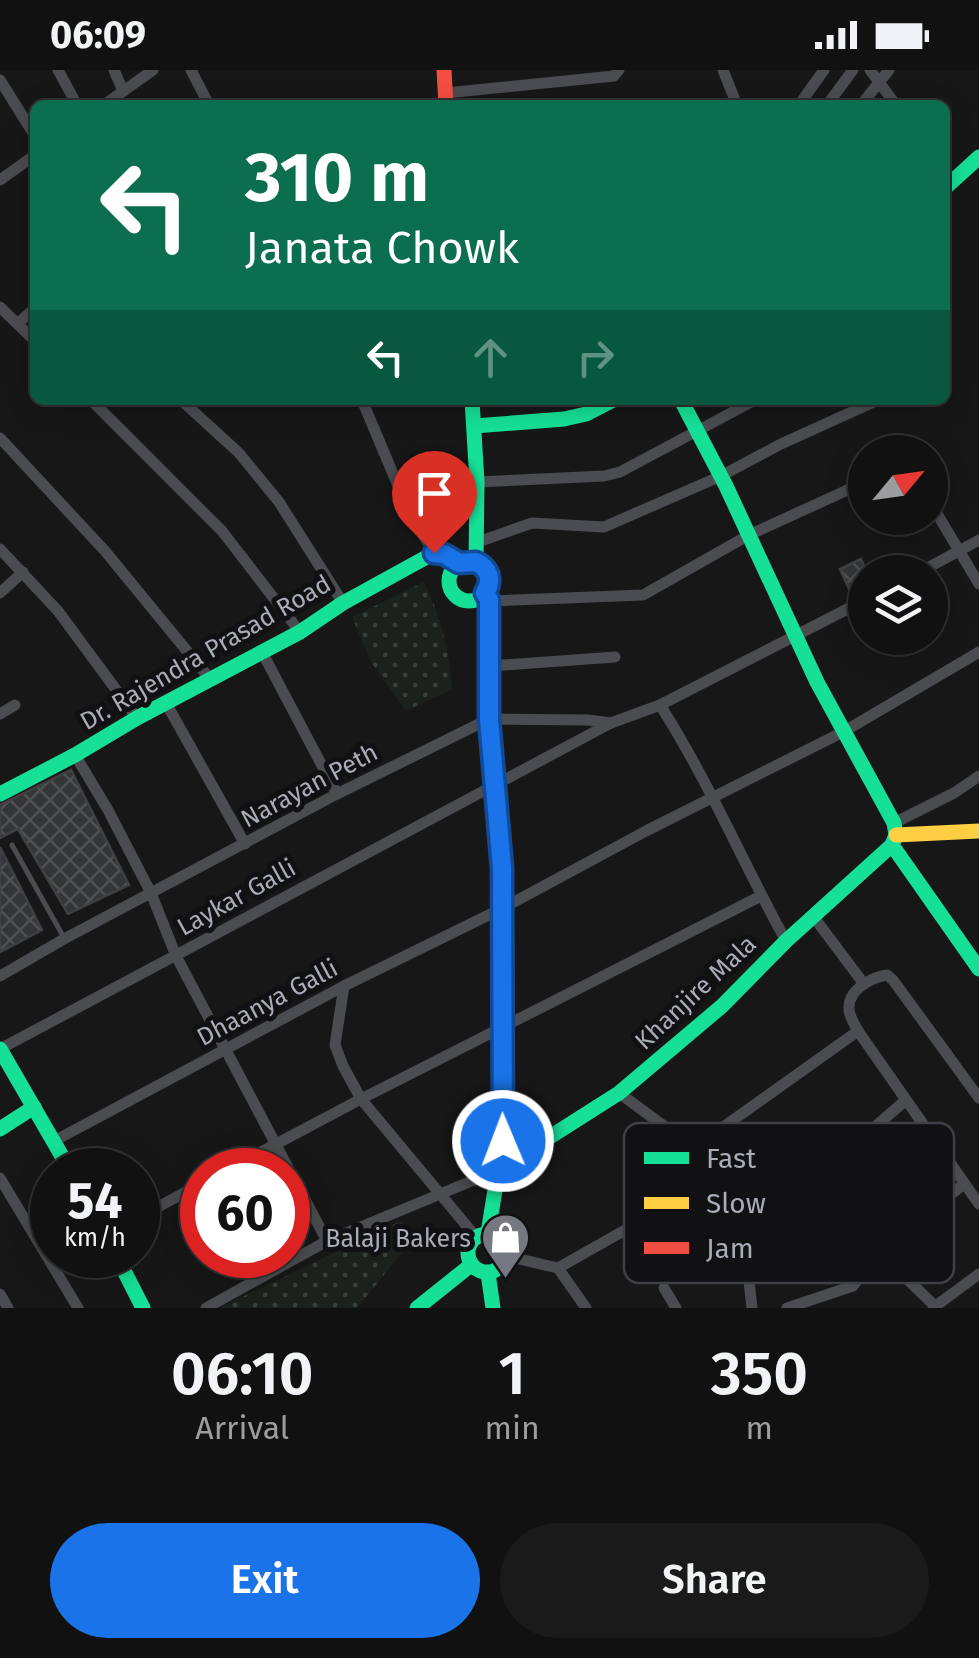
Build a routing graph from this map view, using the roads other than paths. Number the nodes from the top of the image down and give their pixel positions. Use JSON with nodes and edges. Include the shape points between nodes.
{"nodes":[{"id":1,"x":58,"y":70,"type":"edge"},
{"id":2,"x":114,"y":70,"type":"edge"},
{"id":3,"x":152,"y":70,"type":"edge"},
{"id":4,"x":191,"y":70,"type":"edge"},
{"id":5,"x":444,"y":70,"type":"edge"},
{"id":6,"x":619,"y":70,"type":"edge"},
{"id":7,"x":724,"y":70,"type":"edge"},
{"id":8,"x":824,"y":70,"type":"edge"},
{"id":9,"x":853,"y":70,"type":"edge"},
{"id":10,"x":870,"y":70,"type":"edge"},
{"id":11,"x":889,"y":70,"type":"edge"},
{"id":12,"x":0,"y":80,"type":"edge"},
{"id":13,"x":879,"y":83,"type":"junction"},
{"id":14,"x":123,"y":91,"type":"junction"},
{"id":15,"x":446,"y":99,"type":"edge"},
{"id":16,"x":73,"y":100,"type":"edge"},
{"id":17,"x":111,"y":100,"type":"edge"},
{"id":18,"x":206,"y":100,"type":"edge"},
{"id":19,"x":735,"y":100,"type":"edge"},
{"id":20,"x":803,"y":100,"type":"edge"},
{"id":21,"x":831,"y":100,"type":"edge"},
{"id":22,"x":865,"y":100,"type":"edge"},
{"id":23,"x":889,"y":100,"type":"edge"},
{"id":24,"x":30,"y":128,"type":"edge"},
{"id":25,"x":979,"y":157,"type":"edge"},
{"id":26,"x":30,"y":159,"type":"edge"},
{"id":27,"x":0,"y":180,"type":"edge"},
{"id":28,"x":950,"y":183,"type":"edge"},
{"id":29,"x":0,"y":308,"type":"edge"},
{"id":30,"x":30,"y":312,"type":"edge"},
{"id":31,"x":18,"y":323,"type":"junction"},
{"id":32,"x":30,"y":336,"type":"edge"},
{"id":33,"x":96,"y":405,"type":"edge"},
{"id":34,"x":186,"y":405,"type":"edge"},
{"id":35,"x":364,"y":405,"type":"edge"},
{"id":36,"x":472,"y":405,"type":"edge"},
{"id":37,"x":603,"y":405,"type":"edge"},
{"id":38,"x":684,"y":405,"type":"edge"},
{"id":39,"x":746,"y":405,"type":"edge"},
{"id":40,"x":867,"y":405,"type":"edge"},
{"id":41,"x":474,"y":426,"type":"junction"},
{"id":42,"x":698,"y":430,"type":"junction"},
{"id":43,"x":0,"y":438,"type":"edge"},
{"id":44,"x":721,"y":476,"type":"junction"},
{"id":45,"x":477,"y":482,"type":"junction"},
{"id":46,"x":848,"y":490,"type":"edge"},
{"id":47,"x":948,"y":532,"type":"edge"},
{"id":48,"x":749,"y":535,"type":"junction"},
{"id":49,"x":979,"y":540,"type":"edge"},
{"id":50,"x":478,"y":542,"type":"junction"},
{"id":51,"x":0,"y":549,"type":"edge"},
{"id":52,"x":960,"y":552,"type":"junction"},
{"id":53,"x":434,"y":553,"type":"junction"},
{"id":54,"x":948,"y":558,"type":"edge"},
{"id":55,"x":467,"y":562,"type":"junction"},
{"id":56,"x":24,"y":572,"type":"junction"},
{"id":57,"x":979,"y":584,"type":"edge"},
{"id":58,"x":0,"y":593,"type":"edge"},
{"id":59,"x":488,"y":602,"type":"junction"},
{"id":60,"x":343,"y":603,"type":"junction"},
{"id":61,"x":848,"y":609,"type":"edge"},
{"id":62,"x":300,"y":632,"type":"junction"},
{"id":63,"x":794,"y":636,"type":"junction"},
{"id":64,"x":262,"y":652,"type":"junction"},
{"id":65,"x":979,"y":652,"type":"edge"},
{"id":66,"x":616,"y":658,"type":"dead end"},
{"id":67,"x":490,"y":666,"type":"junction"},
{"id":68,"x":210,"y":679,"type":"junction"},
{"id":69,"x":166,"y":703,"type":"junction"},
{"id":70,"x":660,"y":705,"type":"junction"},
{"id":71,"x":15,"y":706,"type":"dead end"},
{"id":72,"x":0,"y":714,"type":"edge"},
{"id":73,"x":137,"y":718,"type":"junction"},
{"id":74,"x":489,"y":719,"type":"junction"},
{"id":75,"x":611,"y":723,"type":"junction"},
{"id":76,"x":843,"y":732,"type":"junction"},
{"id":77,"x":76,"y":754,"type":"junction"},
{"id":78,"x":979,"y":776,"type":"edge"},
{"id":79,"x":495,"y":786,"type":"junction"},
{"id":80,"x":0,"y":794,"type":"edge"},
{"id":81,"x":337,"y":794,"type":"junction"},
{"id":82,"x":712,"y":798,"type":"junction"},
{"id":83,"x":979,"y":831,"type":"edge"},
{"id":84,"x":894,"y":834,"type":"junction"},
{"id":85,"x":244,"y":844,"type":"junction"},
{"id":86,"x":12,"y":845,"type":"dead end"},
{"id":87,"x":151,"y":893,"type":"junction"},
{"id":88,"x":761,"y":896,"type":"junction"},
{"id":89,"x":502,"y":908,"type":"junction"},
{"id":90,"x":813,"y":916,"type":"junction"},
{"id":91,"x":64,"y":939,"type":"junction"},
{"id":92,"x":786,"y":941,"type":"junction"},
{"id":93,"x":176,"y":956,"type":"junction"},
{"id":94,"x":979,"y":970,"type":"edge"},
{"id":95,"x":0,"y":976,"type":"edge"},
{"id":96,"x":864,"y":984,"type":"junction"},
{"id":97,"x":344,"y":986,"type":"junction"},
{"id":98,"x":503,"y":1027,"type":"junction"},
{"id":99,"x":858,"y":1031,"type":"junction"},
{"id":100,"x":226,"y":1048,"type":"junction"},
{"id":101,"x":0,"y":1049,"type":"edge"},
{"id":102,"x":619,"y":1093,"type":"junction"},
{"id":103,"x":979,"y":1098,"type":"edge"},
{"id":104,"x":361,"y":1099,"type":"junction"},
{"id":105,"x":906,"y":1100,"type":"junction"},
{"id":106,"x":34,"y":1107,"type":"junction"},
{"id":107,"x":660,"y":1123,"type":"edge"},
{"id":108,"x":729,"y":1123,"type":"edge"},
{"id":109,"x":879,"y":1123,"type":"edge"},
{"id":110,"x":922,"y":1123,"type":"edge"},
{"id":111,"x":0,"y":1129,"type":"edge"},
{"id":112,"x":54,"y":1141,"type":"junction"},
{"id":113,"x":276,"y":1144,"type":"junction"},
{"id":114,"x":58,"y":1148,"type":"edge"},
{"id":115,"x":268,"y":1148,"type":"edge"},
{"id":116,"x":498,"y":1170,"type":"junction"},
{"id":117,"x":954,"y":1170,"type":"edge"},
{"id":118,"x":0,"y":1178,"type":"edge"},
{"id":119,"x":964,"y":1184,"type":"junction"},
{"id":120,"x":954,"y":1192,"type":"edge"},
{"id":121,"x":439,"y":1195,"type":"junction"},
{"id":122,"x":979,"y":1204,"type":"edge"},
{"id":123,"x":624,"y":1231,"type":"edge"},
{"id":124,"x":482,"y":1235,"type":"junction"},
{"id":125,"x":328,"y":1240,"type":"junction"},
{"id":126,"x":506,"y":1256,"type":"junction"},
{"id":127,"x":471,"y":1265,"type":"junction"},
{"id":128,"x":558,"y":1268,"type":"junction"},
{"id":129,"x":488,"y":1273,"type":"junction"},
{"id":130,"x":979,"y":1274,"type":"edge"},
{"id":131,"x":128,"y":1278,"type":"edge"},
{"id":132,"x":749,"y":1283,"type":"edge"},
{"id":133,"x":855,"y":1283,"type":"edge"},
{"id":134,"x":911,"y":1283,"type":"edge"},
{"id":135,"x":664,"y":1288,"type":"dead end"},
{"id":136,"x":0,"y":1294,"type":"edge"},
{"id":137,"x":935,"y":1307,"type":"edge"},
{"id":138,"x":8,"y":1308,"type":"edge"},
{"id":139,"x":78,"y":1308,"type":"edge"},
{"id":140,"x":143,"y":1308,"type":"edge"},
{"id":141,"x":206,"y":1308,"type":"edge"},
{"id":142,"x":417,"y":1308,"type":"edge"},
{"id":143,"x":493,"y":1308,"type":"edge"},
{"id":144,"x":586,"y":1308,"type":"edge"},
{"id":145,"x":676,"y":1308,"type":"edge"},
{"id":146,"x":752,"y":1308,"type":"edge"},
{"id":147,"x":787,"y":1308,"type":"edge"}],
"edges":[{"from":1,"to":16,"type":"street"},
{"from":2,"to":14,"type":"street"},
{"from":3,"to":14,"type":"street"},
{"from":4,"to":18,"type":"street"},
{"from":5,"to":15,"type":"main road"},
{"from":6,"to":15,"type":"street","via":[[614,76]]},
{"from":7,"to":19,"type":"street"},
{"from":8,"to":20,"type":"street"},
{"from":9,"to":21,"type":"street"},
{"from":10,"to":13,"type":"street"},
{"from":11,"to":13,"type":"street"},
{"from":12,"to":24,"type":"street"},
{"from":13,"to":22,"type":"street"},
{"from":13,"to":23,"type":"street"},
{"from":14,"to":17,"type":"street"},
{"from":25,"to":28,"type":"main road"},
{"from":26,"to":27,"type":"street"},
{"from":29,"to":31,"type":"street"},
{"from":30,"to":31,"type":"street"},
{"from":31,"to":32,"type":"street"},
{"from":33,"to":62,"type":"street","via":[[222,531]]},
{"from":34,"to":60,"type":"street","via":[[269,490]]},
{"from":35,"to":53,"type":"street","via":[[409,512]]},
{"from":36,"to":41,"type":"main road"},
{"from":37,"to":41,"type":"main road","via":[[564,419]]},
{"from":38,"to":42,"type":"main road"},
{"from":39,"to":42,"type":"street"},
{"from":40,"to":44,"type":"street"},
{"from":41,"to":45,"type":"main road"},
{"from":42,"to":44,"type":"main road"},
{"from":42,"to":45,"type":"street","via":[[604,476]]},
{"from":43,"to":68,"type":"street"},
{"from":44,"to":48,"type":"main road"},
{"from":44,"to":50,"type":"street","via":[[604,527],[532,523]]},
{"from":45,"to":50,"type":"main road"},
{"from":46,"to":48,"type":"street"},
{"from":47,"to":52,"type":"street"},
{"from":48,"to":59,"type":"street","via":[[642,594]]},
{"from":48,"to":63,"type":"main road"},
{"from":49,"to":52,"type":"street"},
{"from":50,"to":55,"type":"main road"},
{"from":51,"to":56,"type":"street"},
{"from":52,"to":54,"type":"street"},
{"from":52,"to":57,"type":"street"},
{"from":53,"to":55,"type":"main road"},
{"from":53,"to":60,"type":"main road","name":"Dr. Rajendra Prasad Road"},
{"from":55,"to":59,"type":"main road","via":[[488,573]]},
{"from":55,"to":59,"type":"main road","via":[[450,577],[454,594]]},
{"from":56,"to":58,"type":"street"},
{"from":56,"to":73,"type":"street"},
{"from":59,"to":67,"type":"main road"},
{"from":60,"to":62,"type":"main road","name":"Dr. Rajendra Prasad Road"},
{"from":61,"to":63,"type":"street","name":"Laykar Galli"},
{"from":62,"to":64,"type":"main road","name":"Dr. Rajendra Prasad Road"},
{"from":63,"to":70,"type":"street","name":"Laykar Galli"},
{"from":63,"to":76,"type":"main road"},
{"from":64,"to":68,"type":"main road","name":"Dr. Rajendra Prasad Road"},
{"from":64,"to":81,"type":"street"},
{"from":65,"to":76,"type":"street","name":"Dhaanya Galli"},
{"from":66,"to":67,"type":"street"},
{"from":67,"to":74,"type":"main road"},
{"from":68,"to":69,"type":"main road","name":"Dr. Rajendra Prasad Road"},
{"from":69,"to":73,"type":"main road","name":"Dr. Rajendra Prasad Road"},
{"from":69,"to":85,"type":"street"},
{"from":70,"to":75,"type":"street","name":"Laykar Galli"},
{"from":70,"to":82,"type":"street"},
{"from":71,"to":72,"type":"street"},
{"from":73,"to":77,"type":"main road","name":"Dr. Rajendra Prasad Road"},
{"from":74,"to":75,"type":"street"},
{"from":74,"to":79,"type":"main road"},
{"from":74,"to":81,"type":"street","name":"Narayan Peth"},
{"from":75,"to":79,"type":"street","name":"Laykar Galli"},
{"from":76,"to":82,"type":"street","name":"Dhaanya Galli"},
{"from":76,"to":84,"type":"main road"},
{"from":77,"to":80,"type":"main road","name":"Dr. Rajendra Prasad Road"},
{"from":77,"to":87,"type":"street"},
{"from":78,"to":84,"type":"street"},
{"from":79,"to":89,"type":"main road"},
{"from":79,"to":93,"type":"street","name":"Laykar Galli"},
{"from":81,"to":85,"type":"street","name":"Narayan Peth"},
{"from":82,"to":88,"type":"street"},
{"from":82,"to":89,"type":"street","name":"Dhaanya Galli"},
{"from":83,"to":84,"type":"main road"},
{"from":84,"to":90,"type":"main road","name":"Khanjire Mala"},
{"from":84,"to":94,"type":"main road"},
{"from":85,"to":87,"type":"street","name":"Narayan Peth"},
{"from":86,"to":91,"type":"lane"},
{"from":87,"to":91,"type":"street","name":"Narayan Peth"},
{"from":87,"to":93,"type":"street"},
{"from":88,"to":92,"type":"street"},
{"from":88,"to":98,"type":"street"},
{"from":89,"to":97,"type":"street","name":"Dhaanya Galli"},
{"from":89,"to":98,"type":"main road"},
{"from":90,"to":92,"type":"main road","name":"Khanjire Mala"},
{"from":90,"to":96,"type":"street"},
{"from":91,"to":95,"type":"street","name":"Narayan Peth"},
{"from":92,"to":102,"type":"main road","name":"Khanjire Mala"},
{"from":93,"to":100,"type":"street"},
{"from":93,"to":101,"type":"street","name":"Laykar Galli"},
{"from":96,"to":99,"type":"street","via":[[849,1005]]},
{"from":96,"to":103,"type":"street","via":[[880,975],[893,980]]},
{"from":97,"to":100,"type":"street","name":"Dhaanya Galli"},
{"from":97,"to":104,"type":"street","via":[[335,1044]]},
{"from":98,"to":104,"type":"street"},
{"from":98,"to":116,"type":"main road"},
{"from":99,"to":105,"type":"street"},
{"from":99,"to":108,"type":"street"},
{"from":100,"to":112,"type":"street","name":"Dhaanya Galli"},
{"from":100,"to":113,"type":"street"},
{"from":101,"to":106,"type":"main road"},
{"from":102,"to":107,"type":"street"},
{"from":102,"to":116,"type":"main road","name":"Khanjire Mala"},
{"from":104,"to":113,"type":"street"},
{"from":104,"to":121,"type":"street"},
{"from":105,"to":109,"type":"street"},
{"from":105,"to":110,"type":"street"},
{"from":106,"to":111,"type":"main road"},
{"from":106,"to":112,"type":"main road"},
{"from":112,"to":114,"type":"main road"},
{"from":113,"to":115,"type":"street"},
{"from":113,"to":125,"type":"street"},
{"from":116,"to":121,"type":"street"},
{"from":116,"to":124,"type":"main road"},
{"from":117,"to":119,"type":"street"},
{"from":118,"to":139,"type":"street"},
{"from":119,"to":120,"type":"street"},
{"from":119,"to":122,"type":"street"},
{"from":121,"to":124,"type":"street"},
{"from":121,"to":125,"type":"street"},
{"from":123,"to":128,"type":"street"},
{"from":124,"to":126,"type":"main road","via":[[500,1238]]},
{"from":124,"to":127,"type":"main road","via":[[471,1241]]},
{"from":125,"to":141,"type":"street"},
{"from":126,"to":128,"type":"street"},
{"from":126,"to":129,"type":"main road"},
{"from":127,"to":129,"type":"main road"},
{"from":127,"to":142,"type":"main road"},
{"from":128,"to":144,"type":"street"},
{"from":129,"to":143,"type":"main road"},
{"from":130,"to":137,"type":"street"},
{"from":131,"to":140,"type":"main road"},
{"from":132,"to":146,"type":"street"},
{"from":133,"to":147,"type":"street"},
{"from":134,"to":137,"type":"street"},
{"from":135,"to":145,"type":"street"},
{"from":136,"to":138,"type":"street"}]}
